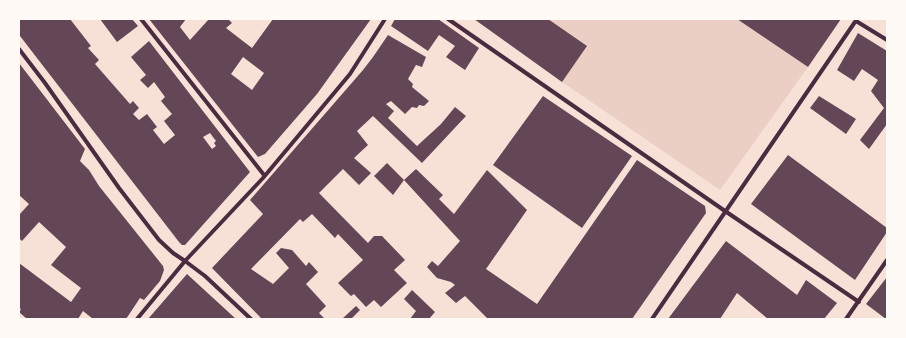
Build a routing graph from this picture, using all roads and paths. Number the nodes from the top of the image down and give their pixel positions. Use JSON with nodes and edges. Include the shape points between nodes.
{"nodes":[{"id":1,"x":141,"y":19,"type":"edge"},
{"id":2,"x":385,"y":19,"type":"edge"},
{"id":3,"x":448,"y":19,"type":"edge"},
{"id":4,"x":856,"y":20,"type":"edge"},
{"id":5,"x":887,"y":40,"type":"edge"},
{"id":6,"x":19,"y":49,"type":"edge"},
{"id":7,"x":264,"y":175,"type":"junction"},
{"id":8,"x":725,"y":211,"type":"junction"},
{"id":9,"x":887,"y":260,"type":"edge"},
{"id":10,"x":185,"y":261,"type":"junction"},
{"id":11,"x":859,"y":302,"type":"junction"},
{"id":12,"x":137,"y":319,"type":"edge"},
{"id":13,"x":251,"y":319,"type":"edge"},
{"id":14,"x":652,"y":319,"type":"edge"},
{"id":15,"x":846,"y":319,"type":"edge"}],
"edges":[{"from":1,"to":7,"type":"street"},
{"from":2,"to":7,"type":"street","via":[[350,74]]},
{"from":3,"to":8,"type":"street"},
{"from":4,"to":5,"type":"street"},
{"from":4,"to":8,"type":"street"},
{"from":6,"to":10,"type":"street","via":[[159,240]]},
{"from":7,"to":10,"type":"street"},
{"from":8,"to":11,"type":"street"},
{"from":8,"to":14,"type":"street"},
{"from":9,"to":11,"type":"street"},
{"from":10,"to":12,"type":"street"},
{"from":10,"to":13,"type":"street"},
{"from":11,"to":15,"type":"street"}]}
